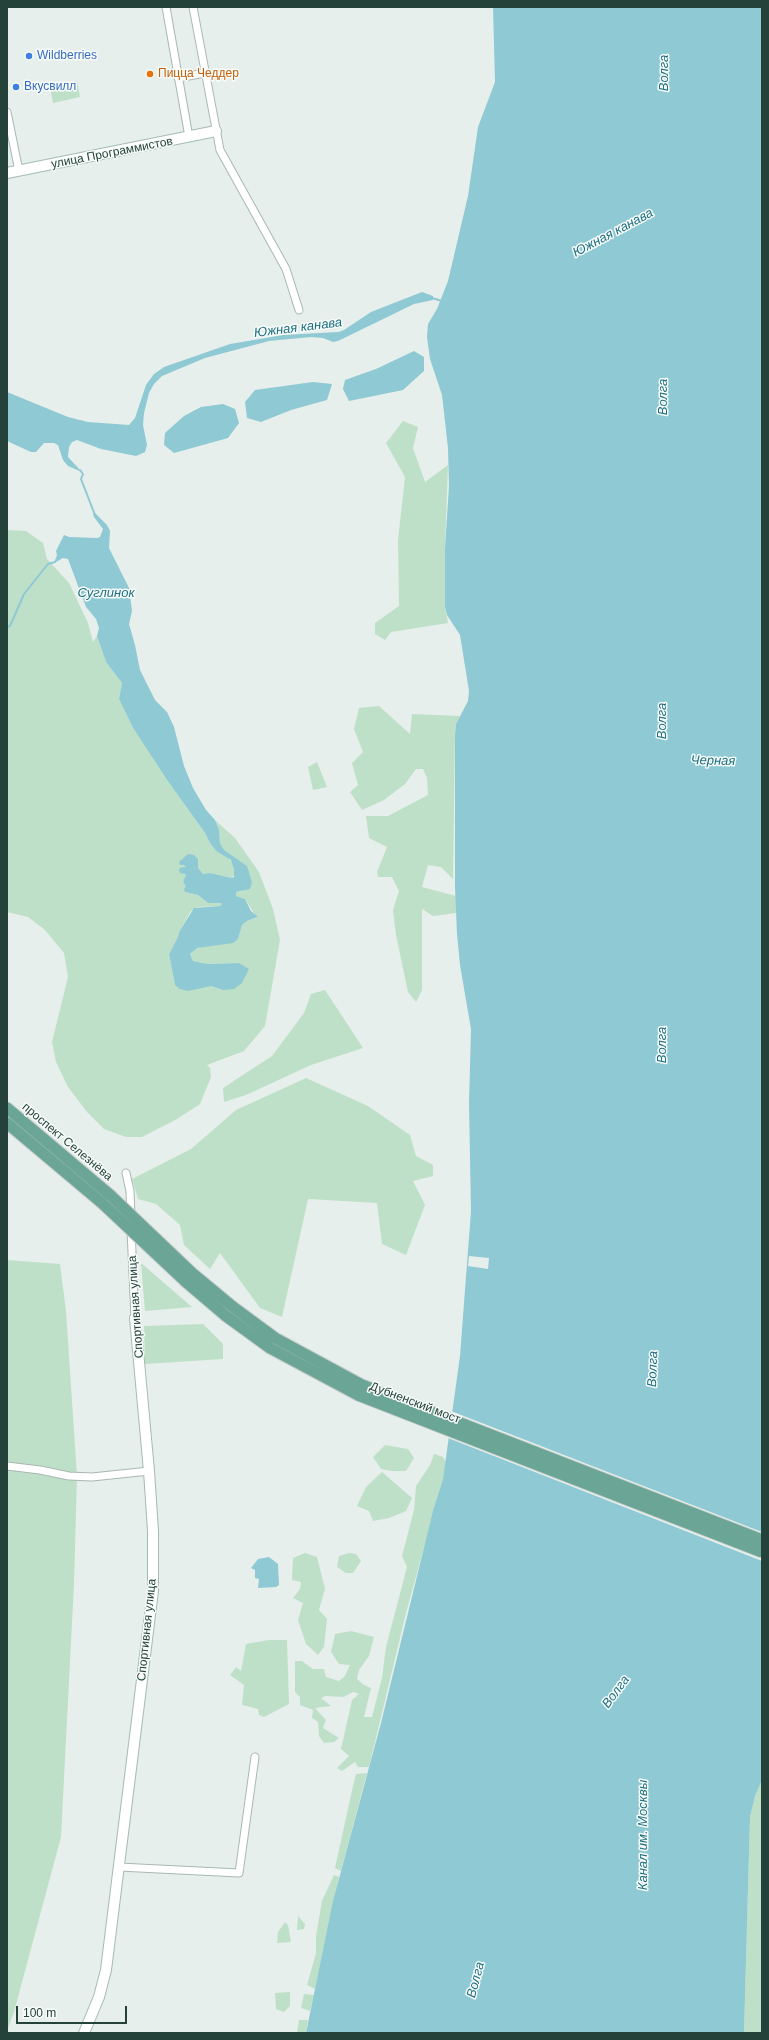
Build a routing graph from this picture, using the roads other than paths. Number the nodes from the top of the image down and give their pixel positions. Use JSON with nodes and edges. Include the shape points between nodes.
{"nodes":[{"id":1,"x":166,"y":7,"type":"edge"},
{"id":2,"x":193,"y":7,"type":"edge"},
{"id":3,"x":205,"y":73,"type":"junction"},
{"id":4,"x":178,"y":78,"type":"junction"},
{"id":5,"x":7,"y":112,"type":"edge"},
{"id":6,"x":216,"y":131,"type":"junction"},
{"id":7,"x":189,"y":137,"type":"junction"},
{"id":8,"x":19,"y":171,"type":"junction"},
{"id":9,"x":7,"y":173,"type":"edge"},
{"id":10,"x":299,"y":310,"type":"dead end"},
{"id":11,"x":7,"y":1108,"type":"edge"},
{"id":12,"x":7,"y":1123,"type":"edge"},
{"id":13,"x":126,"y":1174,"type":"dead end"},
{"id":14,"x":106,"y":1199,"type":"junction"},
{"id":15,"x":135,"y":1318,"type":"joint"},
{"id":16,"x":7,"y":1466,"type":"edge"},
{"id":17,"x":149,"y":1471,"type":"junction"},
{"id":18,"x":762,"y":1540,"type":"edge"},
{"id":19,"x":762,"y":1552,"type":"edge"},
{"id":20,"x":255,"y":1757,"type":"dead end"},
{"id":21,"x":119,"y":1867,"type":"junction"},
{"id":22,"x":84,"y":2033,"type":"edge"}],
"edges":[{"from":1,"to":4,"type":"street"},
{"from":2,"to":3,"type":"street"},
{"from":3,"to":4,"type":"street"},
{"from":3,"to":6,"type":"street"},
{"from":4,"to":7,"type":"street"},
{"from":5,"to":8,"type":"street"},
{"from":6,"to":7,"type":"street","name":"улица Программистов"},
{"from":6,"to":10,"type":"street","via":[[220,150],[286,269]]},
{"from":7,"to":8,"type":"street","name":"улица Программистов"},
{"from":8,"to":9,"type":"street","name":"улица Программистов"},
{"from":11,"to":14,"type":"main road","name":"проспект Селезнёва"},
{"from":12,"to":14,"type":"main road","name":"проспект Селезнёва"},
{"from":13,"to":15,"type":"street","name":"Спортивная улица","via":[[130,1191]]},
{"from":14,"to":18,"type":"main road","name":"Дубненский мост","bridge":true,"via":[[233,1307],[275,1338],[362,1385]]},
{"from":14,"to":19,"type":"main road","name":"Дубненский мост","bridge":true,"via":[[185,1282],[270,1348],[358,1395]]},
{"from":15,"to":17,"type":"street","name":"Спортивная улица"},
{"from":16,"to":17,"type":"street","via":[[92,1477]]},
{"from":17,"to":21,"type":"street","name":"Спортивная улица","via":[[153,1591]]},
{"from":20,"to":21,"type":"street","via":[[238,1873]]},
{"from":21,"to":22,"type":"street","name":"Спортивная улица","via":[[106,1970],[99,1997]]}]}
